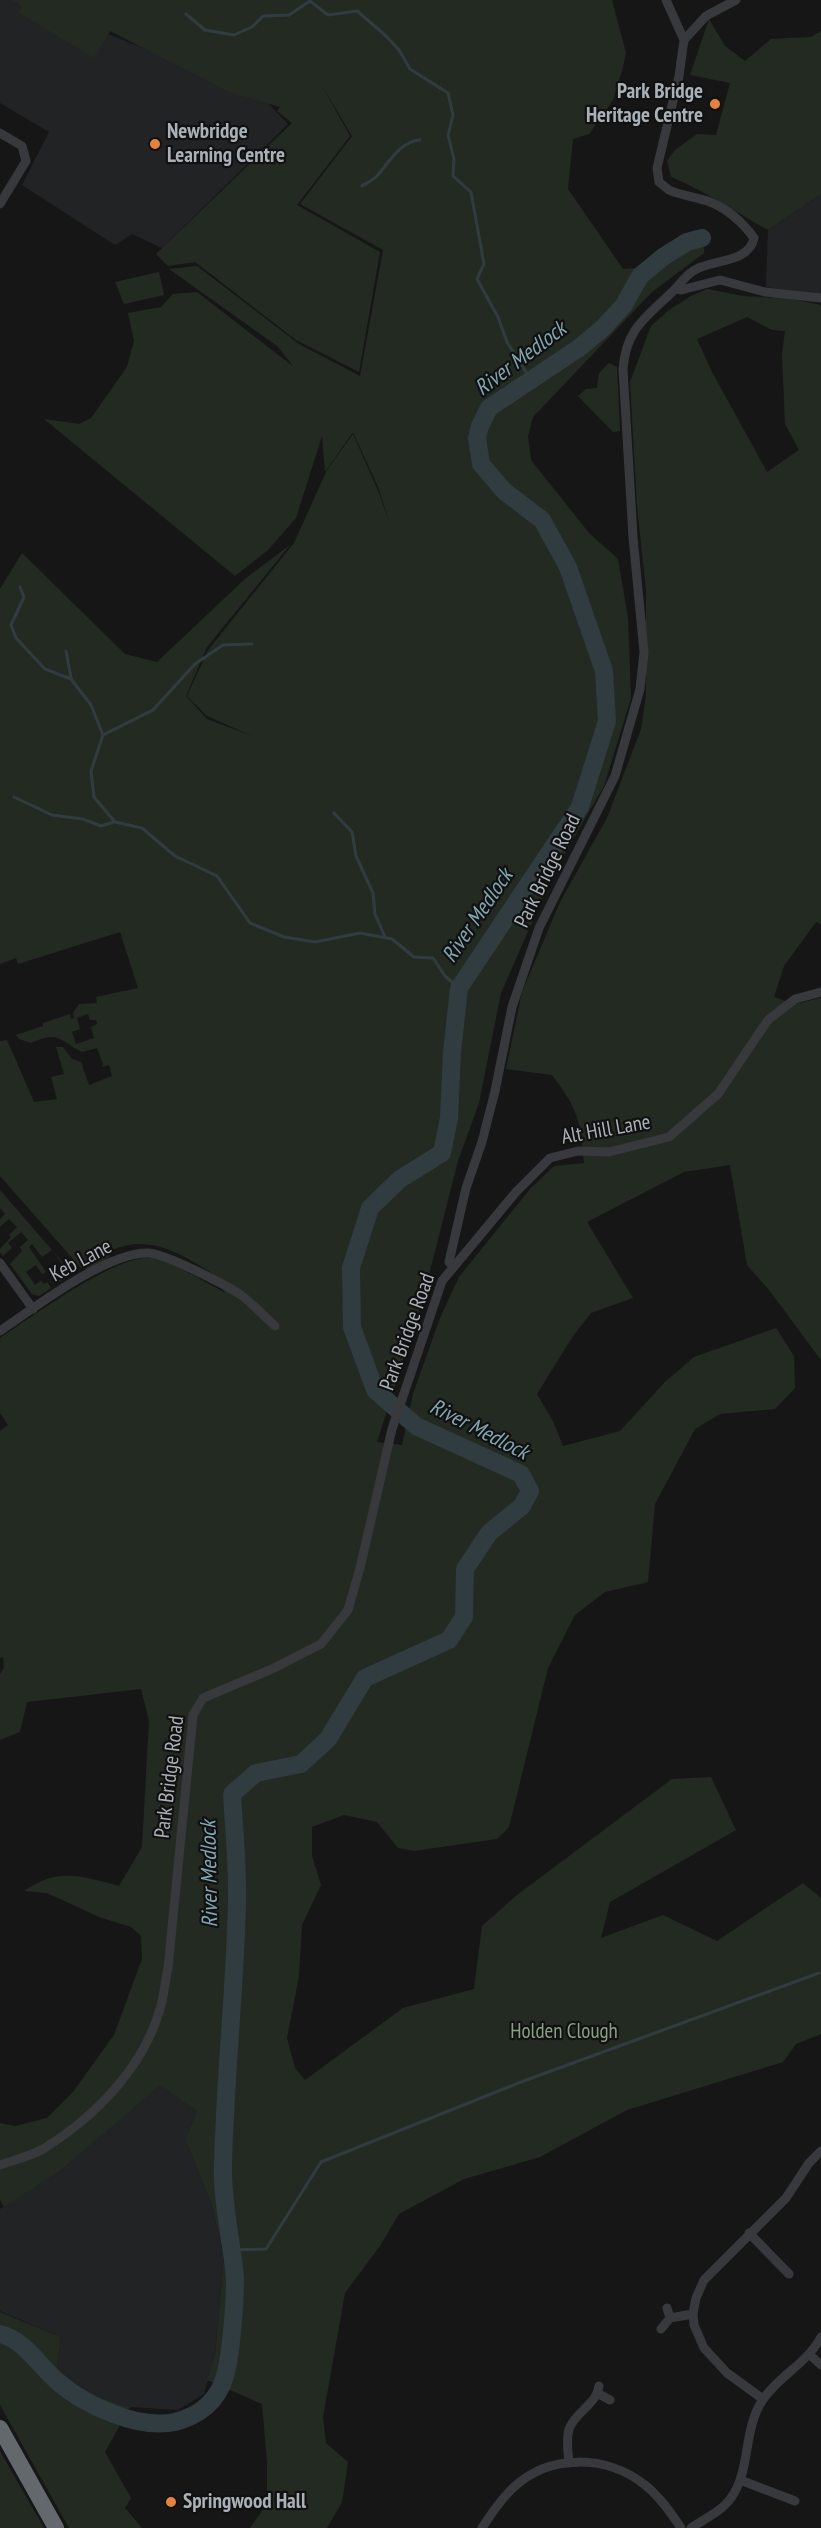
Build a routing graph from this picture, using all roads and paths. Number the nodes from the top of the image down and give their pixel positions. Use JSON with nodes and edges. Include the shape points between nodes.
{"nodes":[{"id":1,"x":666,"y":0,"type":"edge"},
{"id":2,"x":736,"y":0,"type":"edge"},
{"id":3,"x":684,"y":40,"type":"junction"},
{"id":4,"x":0,"y":133,"type":"edge"},
{"id":5,"x":0,"y":204,"type":"edge"},
{"id":6,"x":676,"y":288,"type":"junction"},
{"id":7,"x":821,"y":298,"type":"edge"},
{"id":8,"x":821,"y":992,"type":"edge"},
{"id":9,"x":0,"y":1263,"type":"edge"},
{"id":10,"x":453,"y":1266,"type":"junction"},
{"id":11,"x":33,"y":1309,"type":"junction"},
{"id":12,"x":276,"y":1326,"type":"dead end"},
{"id":13,"x":0,"y":1331,"type":"edge"},
{"id":14,"x":821,"y":2151,"type":"edge"},
{"id":15,"x":0,"y":2166,"type":"edge"},
{"id":16,"x":749,"y":2233,"type":"junction"},
{"id":17,"x":789,"y":2274,"type":"dead end"},
{"id":18,"x":693,"y":2314,"type":"junction"},
{"id":19,"x":661,"y":2329,"type":"dead end"},
{"id":20,"x":821,"y":2337,"type":"edge"},
{"id":21,"x":810,"y":2355,"type":"junction"},
{"id":22,"x":821,"y":2365,"type":"edge"},
{"id":23,"x":763,"y":2398,"type":"junction"},
{"id":24,"x":609,"y":2400,"type":"dead end"},
{"id":25,"x":0,"y":2428,"type":"edge"},
{"id":26,"x":569,"y":2463,"type":"junction"},
{"id":27,"x":740,"y":2480,"type":"junction"},
{"id":28,"x":795,"y":2501,"type":"dead end"},
{"id":29,"x":56,"y":2528,"type":"edge"},
{"id":30,"x":482,"y":2528,"type":"edge"},
{"id":31,"x":681,"y":2528,"type":"edge"},
{"id":32,"x":690,"y":2528,"type":"edge"}],
"edges":[{"from":1,"to":3,"type":"street"},
{"from":2,"to":3,"type":"street","via":[[706,16]]},
{"from":3,"to":6,"type":"street","via":[[657,178],[663,188],[711,202],[745,225],[754,238],[753,245],[743,253],[698,268]]},
{"from":4,"to":5,"type":"street","via":[[22,146],[26,161]]},
{"from":6,"to":7,"type":"street","via":[[720,280],[765,292]]},
{"from":6,"to":10,"type":"street","name":"Park Bridge Road","via":[[639,322],[624,352],[622,369],[644,652],[640,689],[615,776],[539,928],[512,1007],[495,1091],[449,1262]]},
{"from":8,"to":10,"type":"street","name":"Alt Hill Lane","via":[[795,999],[768,1020],[718,1094],[669,1137],[609,1152],[578,1151],[550,1158]]},
{"from":9,"to":11,"type":"street"},
{"from":10,"to":15,"type":"street","name":"Park Bridge Road","via":[[442,1281],[392,1429],[348,1611],[321,1644],[203,1698],[193,1715],[168,1968],[160,2010],[142,2052],[116,2088],[81,2122],[41,2150]]},
{"from":11,"to":12,"type":"street","name":"Keb Lane","via":[[114,1261],[148,1253],[240,1294]]},
{"from":11,"to":13,"type":"street","name":"Keb Lane"},
{"from":14,"to":16,"type":"street","via":[[786,2198]]},
{"from":16,"to":17,"type":"street"},
{"from":16,"to":18,"type":"street","via":[[704,2280]]},
{"from":18,"to":19,"type":"street","via":[[669,2313]]},
{"from":18,"to":23,"type":"street","via":[[699,2338],[711,2357]]},
{"from":20,"to":21,"type":"street"},
{"from":21,"to":22,"type":"street"},
{"from":21,"to":23,"type":"street"},
{"from":23,"to":27,"type":"street","via":[[754,2414]]},
{"from":24,"to":26,"type":"street","via":[[598,2390],[570,2428]]},
{"from":25,"to":29,"type":"highway"},
{"from":26,"to":30,"type":"street","via":[[546,2468],[514,2487]]},
{"from":26,"to":31,"type":"street","via":[[609,2465],[626,2473],[668,2509]]},
{"from":27,"to":28,"type":"street"},
{"from":27,"to":32,"type":"street","via":[[731,2498]]}]}
